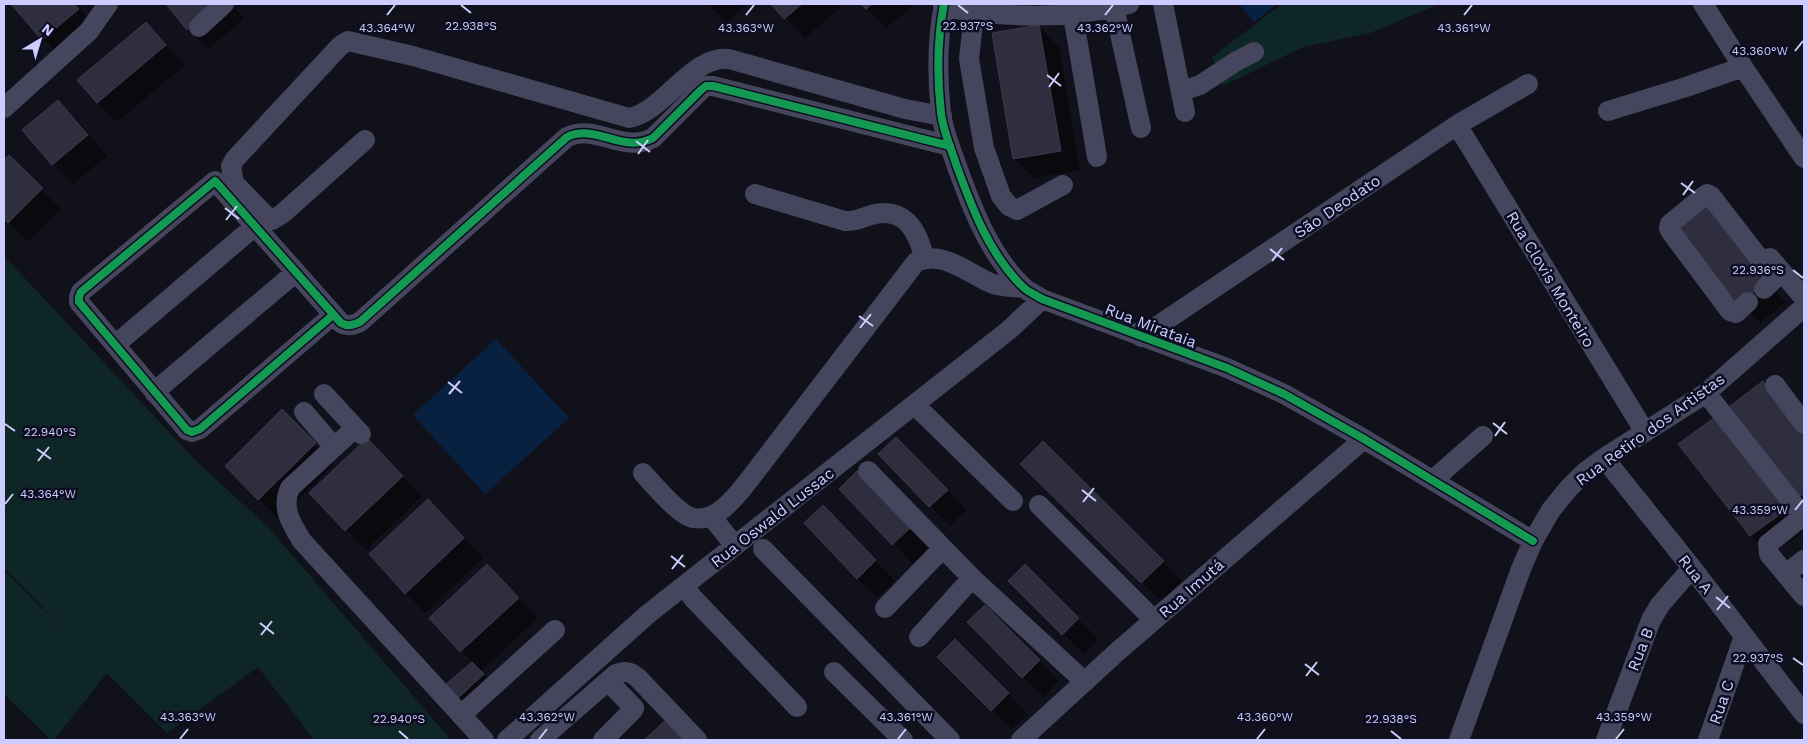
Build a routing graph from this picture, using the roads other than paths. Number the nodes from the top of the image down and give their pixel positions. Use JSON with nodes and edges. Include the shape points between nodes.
{"nodes":[{"id":1,"x":108,"y":4,"type":"edge"},
{"id":2,"x":224,"y":4,"type":"edge"},
{"id":3,"x":1163,"y":4,"type":"edge"},
{"id":4,"x":1703,"y":4,"type":"edge"},
{"id":5,"x":944,"y":5,"type":"edge"},
{"id":6,"x":1122,"y":6,"type":"edge"},
{"id":7,"x":1094,"y":7,"type":"edge"},
{"id":8,"x":974,"y":8,"type":"edge"},
{"id":9,"x":1073,"y":15,"type":"junction"},
{"id":10,"x":199,"y":27,"type":"dead end"},
{"id":11,"x":1254,"y":52,"type":"dead end"},
{"id":12,"x":1743,"y":67,"type":"junction"},
{"id":13,"x":1528,"y":84,"type":"dead end"},
{"id":14,"x":1181,"y":91,"type":"junction"},
{"id":15,"x":4,"y":108,"type":"edge"},
{"id":16,"x":1608,"y":111,"type":"dead end"},
{"id":17,"x":1185,"y":112,"type":"dead end"},
{"id":18,"x":942,"y":116,"type":"junction"},
{"id":19,"x":1457,"y":125,"type":"junction"},
{"id":20,"x":1140,"y":128,"type":"dead end"},
{"id":21,"x":365,"y":140,"type":"dead end"},
{"id":22,"x":950,"y":146,"type":"junction"},
{"id":23,"x":1097,"y":157,"type":"dead end"},
{"id":24,"x":1804,"y":158,"type":"edge"},
{"id":25,"x":1063,"y":186,"type":"dead end"},
{"id":26,"x":754,"y":194,"type":"dead end"},
{"id":27,"x":255,"y":226,"type":"junction"},
{"id":28,"x":1751,"y":247,"type":"junction"},
{"id":29,"x":924,"y":258,"type":"junction"},
{"id":30,"x":296,"y":272,"type":"junction"},
{"id":31,"x":1024,"y":288,"type":"junction"},
{"id":32,"x":1764,"y":288,"type":"dead end"},
{"id":33,"x":1804,"y":298,"type":"edge"},
{"id":34,"x":1042,"y":299,"type":"junction"},
{"id":35,"x":1748,"y":302,"type":"dead end"},
{"id":36,"x":1804,"y":307,"type":"edge"},
{"id":37,"x":333,"y":315,"type":"junction"},
{"id":38,"x":1141,"y":336,"type":"junction"},
{"id":39,"x":115,"y":345,"type":"junction"},
{"id":40,"x":1775,"y":385,"type":"dead end"},
{"id":41,"x":154,"y":392,"type":"junction"},
{"id":42,"x":1706,"y":393,"type":"junction"},
{"id":43,"x":324,"y":394,"type":"dead end"},
{"id":44,"x":915,"y":405,"type":"junction"},
{"id":45,"x":304,"y":412,"type":"dead end"},
{"id":46,"x":1804,"y":424,"type":"edge"},
{"id":47,"x":1645,"y":432,"type":"junction"},
{"id":48,"x":1483,"y":436,"type":"dead end"},
{"id":49,"x":1364,"y":439,"type":"junction"},
{"id":50,"x":334,"y":447,"type":"junction"},
{"id":51,"x":1604,"y":458,"type":"junction"},
{"id":52,"x":868,"y":471,"type":"dead end"},
{"id":53,"x":643,"y":473,"type":"dead end"},
{"id":54,"x":1433,"y":480,"type":"junction"},
{"id":55,"x":1013,"y":501,"type":"dead end"},
{"id":56,"x":1039,"y":505,"type":"dead end"},
{"id":57,"x":1804,"y":515,"type":"edge"},
{"id":58,"x":711,"y":516,"type":"junction"},
{"id":59,"x":1533,"y":541,"type":"junction"},
{"id":60,"x":735,"y":546,"type":"junction"},
{"id":61,"x":763,"y":548,"type":"dead end"},
{"id":62,"x":943,"y":548,"type":"junction"},
{"id":63,"x":1804,"y":560,"type":"edge"},
{"id":64,"x":1692,"y":568,"type":"junction"},
{"id":65,"x":1786,"y":574,"type":"junction"},
{"id":66,"x":972,"y":578,"type":"junction"},
{"id":67,"x":684,"y":586,"type":"junction"},
{"id":68,"x":1804,"y":596,"type":"edge"},
{"id":69,"x":885,"y":608,"type":"dead end"},
{"id":70,"x":1154,"y":620,"type":"junction"},
{"id":71,"x":554,"y":630,"type":"dead end"},
{"id":72,"x":1744,"y":636,"type":"junction"},
{"id":73,"x":919,"y":637,"type":"dead end"},
{"id":74,"x":834,"y":672,"type":"dead end"},
{"id":75,"x":608,"y":681,"type":"junction"},
{"id":76,"x":1085,"y":682,"type":"junction"},
{"id":77,"x":797,"y":707,"type":"dead end"},
{"id":78,"x":1804,"y":714,"type":"edge"},
{"id":79,"x":461,"y":715,"type":"junction"},
{"id":80,"x":520,"y":736,"type":"edge"},
{"id":81,"x":484,"y":740,"type":"edge"},
{"id":82,"x":540,"y":740,"type":"edge"},
{"id":83,"x":603,"y":740,"type":"edge"},
{"id":84,"x":697,"y":740,"type":"edge"},
{"id":85,"x":903,"y":740,"type":"edge"},
{"id":86,"x":950,"y":740,"type":"edge"},
{"id":87,"x":1022,"y":740,"type":"edge"},
{"id":88,"x":1459,"y":740,"type":"edge"},
{"id":89,"x":1606,"y":740,"type":"edge"},
{"id":90,"x":1708,"y":740,"type":"edge"}],
"edges":[{"from":1,"to":15,"type":"street","via":[[90,31]]},
{"from":2,"to":10,"type":"street"},
{"from":3,"to":14,"type":"street"},
{"from":4,"to":12,"type":"street"},
{"from":5,"to":8,"type":"street"},
{"from":5,"to":18,"type":"street","name":"Rua Mirataia","via":[[938,68]]},
{"from":6,"to":7,"type":"street"},
{"from":6,"to":20,"type":"street"},
{"from":7,"to":9,"type":"street"},
{"from":8,"to":9,"type":"street","via":[[1015,16]]},
{"from":8,"to":25,"type":"street","via":[[969,59],[984,148],[1001,196],[1017,210]]},
{"from":9,"to":23,"type":"street"},
{"from":11,"to":14,"type":"street","via":[[1200,85]]},
{"from":12,"to":16,"type":"street"},
{"from":12,"to":24,"type":"street"},
{"from":13,"to":19,"type":"street","name":"São Deodato"},
{"from":14,"to":17,"type":"street"},
{"from":18,"to":21,"type":"street","via":[[905,109],[721,58],[706,64],[643,113],[629,118],[348,41],[235,159],[231,166],[234,182],[272,220]]},
{"from":18,"to":22,"type":"street","name":"Rua Mirataia"},
{"from":19,"to":38,"type":"street","name":"São Deodato"},
{"from":19,"to":47,"type":"street","name":"Rua Clovis Monteiro"},
{"from":22,"to":31,"type":"street","name":"Rua Mirataia","via":[[982,228]]},
{"from":22,"to":37,"type":"street","via":[[706,86],[652,138],[643,142],[623,142],[584,132],[567,137],[360,322],[346,326]]},
{"from":26,"to":29,"type":"street","via":[[853,222],[889,212],[911,225],[921,242]]},
{"from":27,"to":30,"type":"street"},
{"from":27,"to":39,"type":"street"},
{"from":27,"to":39,"type":"street","via":[[213,181],[81,292],[79,302]]},
{"from":28,"to":32,"type":"street","via":[[1774,279]]},
{"from":28,"to":33,"type":"street","via":[[1762,249]]},
{"from":28,"to":35,"type":"street","via":[[1707,194],[1670,224],[1671,232],[1730,311],[1736,313]]},
{"from":29,"to":31,"type":"street","via":[[956,264],[994,284]]},
{"from":29,"to":58,"type":"street","via":[[910,268],[736,497]]},
{"from":30,"to":37,"type":"street"},
{"from":30,"to":41,"type":"street"},
{"from":31,"to":34,"type":"street","name":"Rua Mirataia"},
{"from":34,"to":38,"type":"street","name":"Rua Mirataia"},
{"from":34,"to":44,"type":"street","name":"Rua Oswald Lussac"},
{"from":36,"to":42,"type":"street","name":"Rua Retiro dos Artistas"},
{"from":37,"to":41,"type":"street","via":[[196,432],[186,430]]},
{"from":38,"to":49,"type":"street","name":"Rua Mirataia","via":[[1276,390]]},
{"from":39,"to":41,"type":"street"},
{"from":40,"to":46,"type":"street"},
{"from":42,"to":47,"type":"street","name":"Rua Retiro dos Artistas"},
{"from":42,"to":57,"type":"street"},
{"from":43,"to":50,"type":"street","via":[[358,431]]},
{"from":44,"to":55,"type":"street"},
{"from":44,"to":60,"type":"street","name":"Rua Oswald Lussac"},
{"from":45,"to":50,"type":"street"},
{"from":47,"to":51,"type":"street","name":"Rua Retiro dos Artistas"},
{"from":48,"to":54,"type":"street"},
{"from":49,"to":54,"type":"street","name":"Rua Mirataia"},
{"from":49,"to":70,"type":"street","name":"Rua Imutá"},
{"from":50,"to":79,"type":"street","via":[[290,488],[286,498],[290,522],[302,541]]},
{"from":51,"to":59,"type":"street","name":"Rua Retiro dos Artistas","via":[[1568,489]]},
{"from":51,"to":64,"type":"street","name":"Rua A"},
{"from":52,"to":62,"type":"street"},
{"from":53,"to":58,"type":"street","via":[[679,510],[692,518]]},
{"from":54,"to":59,"type":"street","name":"Rua Mirataia"},
{"from":56,"to":70,"type":"street"},
{"from":57,"to":65,"type":"street","via":[[1768,544],[1769,554]]},
{"from":58,"to":60,"type":"street"},
{"from":59,"to":88,"type":"street","name":"Rua Retiro dos Artistas"},
{"from":60,"to":67,"type":"street","name":"Rua Oswald Lussac"},
{"from":61,"to":86,"type":"street"},
{"from":62,"to":66,"type":"street"},
{"from":62,"to":69,"type":"street"},
{"from":63,"to":65,"type":"street"},
{"from":64,"to":72,"type":"street","name":"Rua A"},
{"from":64,"to":89,"type":"street","name":"Rua B","via":[[1651,620]]},
{"from":65,"to":68,"type":"street"},
{"from":66,"to":73,"type":"street"},
{"from":66,"to":76,"type":"street"},
{"from":67,"to":77,"type":"street"},
{"from":67,"to":80,"type":"street","name":"Rua Oswald Lussac","via":[[648,614]]},
{"from":70,"to":76,"type":"street","name":"Rua Imutá"},
{"from":71,"to":79,"type":"street"},
{"from":72,"to":78,"type":"street","name":"Rua A"},
{"from":72,"to":90,"type":"street","name":"Rua C"},
{"from":74,"to":85,"type":"street"},
{"from":75,"to":82,"type":"street"},
{"from":75,"to":83,"type":"street","via":[[634,708]]},
{"from":75,"to":84,"type":"street","via":[[616,674],[630,672]]},
{"from":76,"to":87,"type":"street","name":"Rua Imutá"},
{"from":79,"to":81,"type":"street"}]}
